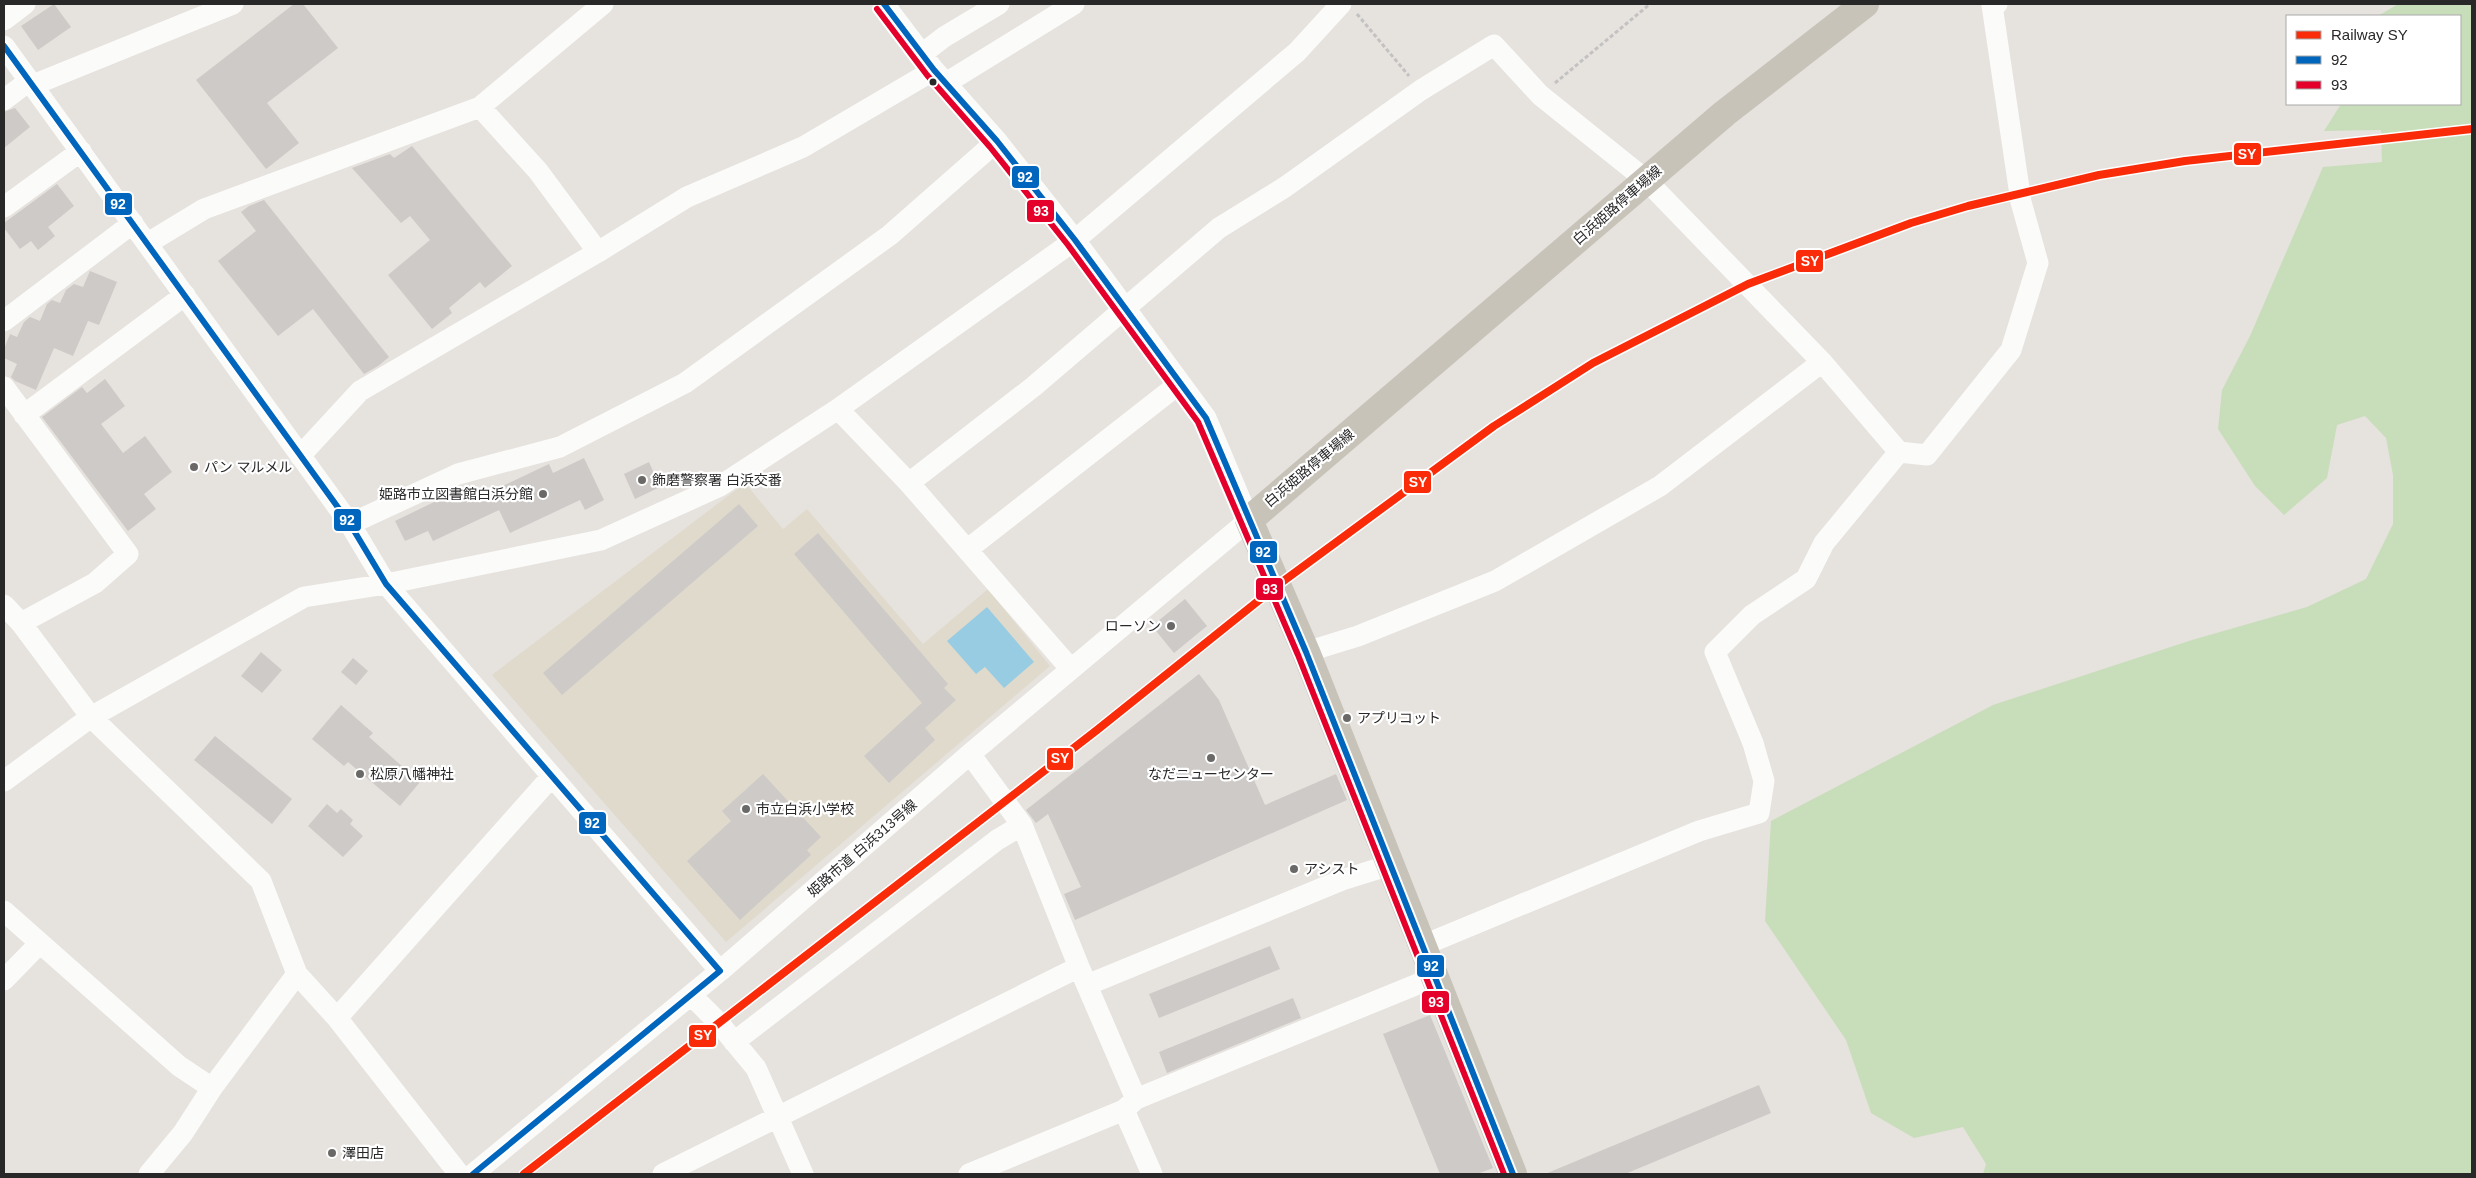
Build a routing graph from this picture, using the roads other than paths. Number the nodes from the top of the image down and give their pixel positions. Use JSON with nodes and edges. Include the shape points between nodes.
{"nodes":[{"id":1,"x":25,"y":4,"type":"edge"},
{"id":2,"x":233,"y":4,"type":"edge"},
{"id":3,"x":603,"y":4,"type":"edge"},
{"id":4,"x":884,"y":4,"type":"edge"},
{"id":5,"x":999,"y":4,"type":"edge"},
{"id":6,"x":1074,"y":4,"type":"edge"},
{"id":7,"x":1865,"y":4,"type":"edge"},
{"id":8,"x":1993,"y":4,"type":"edge"},
{"id":9,"x":1341,"y":7,"type":"edge"},
{"id":10,"x":4,"y":20,"type":"edge"},
{"id":11,"x":4,"y":46,"type":"edge"},
{"id":12,"x":934,"y":69,"type":"junction"},
{"id":13,"x":21,"y":77,"type":"edge"},
{"id":14,"x":4,"y":100,"type":"edge"},
{"id":15,"x":480,"y":107,"type":"junction"},
{"id":16,"x":997,"y":141,"type":"junction"},
{"id":17,"x":81,"y":151,"type":"junction"},
{"id":18,"x":1646,"y":180,"type":"junction"},
{"id":19,"x":4,"y":208,"type":"edge"},
{"id":20,"x":133,"y":223,"type":"junction"},
{"id":21,"x":1075,"y":240,"type":"junction"},
{"id":22,"x":148,"y":243,"type":"junction"},
{"id":23,"x":598,"y":252,"type":"junction"},
{"id":24,"x":184,"y":295,"type":"junction"},
{"id":25,"x":1125,"y":308,"type":"junction"},
{"id":26,"x":4,"y":321,"type":"edge"},
{"id":27,"x":1822,"y":362,"type":"junction"},
{"id":28,"x":1180,"y":383,"type":"junction"},
{"id":29,"x":4,"y":387,"type":"edge"},
{"id":30,"x":838,"y":409,"type":"junction"},
{"id":31,"x":24,"y":415,"type":"junction"},
{"id":32,"x":1899,"y":452,"type":"junction"},
{"id":33,"x":300,"y":456,"type":"junction"},
{"id":34,"x":909,"y":483,"type":"junction"},
{"id":35,"x":1249,"y":520,"type":"junction"},
{"id":36,"x":350,"y":524,"type":"junction"},
{"id":37,"x":968,"y":549,"type":"junction"},
{"id":38,"x":386,"y":584,"type":"junction"},
{"id":39,"x":4,"y":606,"type":"edge"},
{"id":40,"x":21,"y":623,"type":"junction"},
{"id":41,"x":1306,"y":652,"type":"junction"},
{"id":42,"x":1070,"y":668,"type":"junction"},
{"id":43,"x":90,"y":717,"type":"junction"},
{"id":44,"x":970,"y":754,"type":"junction"},
{"id":45,"x":552,"y":776,"type":"junction"},
{"id":46,"x":4,"y":780,"type":"edge"},
{"id":47,"x":1022,"y":825,"type":"junction"},
{"id":48,"x":1390,"y":865,"type":"junction"},
{"id":49,"x":4,"y":911,"type":"edge"},
{"id":50,"x":39,"y":944,"type":"junction"},
{"id":51,"x":1424,"y":945,"type":"junction"},
{"id":52,"x":720,"y":971,"type":"junction"},
{"id":53,"x":297,"y":974,"type":"junction"},
{"id":54,"x":1083,"y":976,"type":"junction"},
{"id":55,"x":1435,"y":977,"type":"junction"},
{"id":56,"x":4,"y":980,"type":"edge"},
{"id":57,"x":691,"y":995,"type":"junction"},
{"id":58,"x":337,"y":1018,"type":"junction"},
{"id":59,"x":734,"y":1042,"type":"junction"},
{"id":60,"x":212,"y":1088,"type":"junction"},
{"id":61,"x":1130,"y":1105,"type":"junction"},
{"id":62,"x":778,"y":1116,"type":"junction"},
{"id":63,"x":149,"y":1174,"type":"edge"},
{"id":64,"x":459,"y":1174,"type":"edge"},
{"id":65,"x":473,"y":1174,"type":"edge"},
{"id":66,"x":663,"y":1174,"type":"edge"},
{"id":67,"x":802,"y":1174,"type":"edge"},
{"id":68,"x":969,"y":1174,"type":"edge"},
{"id":69,"x":1152,"y":1174,"type":"edge"},
{"id":70,"x":1513,"y":1174,"type":"edge"}],
"edges":[{"from":1,"to":10,"type":"street"},
{"from":2,"to":13,"type":"street"},
{"from":3,"to":15,"type":"street"},
{"from":4,"to":12,"type":"street"},
{"from":5,"to":12,"type":"street","via":[[944,37]]},
{"from":6,"to":12,"type":"street"},
{"from":7,"to":18,"type":"main road","name":"白浜姫路停車場線","via":[[1725,113]]},
{"from":8,"to":32,"type":"street","via":[[2021,202],[2038,263],[2011,350],[1927,455]]},
{"from":9,"to":21,"type":"street","via":[[1297,52]]},
{"from":11,"to":13,"type":"street"},
{"from":12,"to":16,"type":"street"},
{"from":12,"to":23,"type":"street","via":[[803,147],[687,197]]},
{"from":13,"to":14,"type":"street"},
{"from":13,"to":17,"type":"street"},
{"from":15,"to":22,"type":"street","via":[[204,210]]},
{"from":15,"to":23,"type":"street","via":[[538,171]]},
{"from":16,"to":21,"type":"street"},
{"from":16,"to":36,"type":"street","via":[[890,235],[685,383],[560,447],[458,474]]},
{"from":17,"to":19,"type":"street"},
{"from":17,"to":20,"type":"street"},
{"from":18,"to":25,"type":"street","via":[[1540,96],[1494,45],[1421,90],[1285,187],[1219,228]]},
{"from":18,"to":27,"type":"street"},
{"from":18,"to":35,"type":"main road","name":"白浜姫路停車場線"},
{"from":20,"to":22,"type":"street"},
{"from":20,"to":26,"type":"street"},
{"from":21,"to":25,"type":"street"},
{"from":21,"to":30,"type":"street"},
{"from":22,"to":24,"type":"street"},
{"from":23,"to":33,"type":"street","via":[[360,390]]},
{"from":24,"to":31,"type":"street"},
{"from":24,"to":33,"type":"street"},
{"from":25,"to":28,"type":"street"},
{"from":25,"to":34,"type":"street","via":[[1033,387]]},
{"from":27,"to":32,"type":"street"},
{"from":27,"to":41,"type":"street","via":[[1660,486],[1503,576],[1358,636]]},
{"from":28,"to":35,"type":"street","via":[[1206,418]]},
{"from":28,"to":37,"type":"street"},
{"from":29,"to":31,"type":"street"},
{"from":30,"to":34,"type":"street"},
{"from":30,"to":38,"type":"street","via":[[720,486],[601,540]]},
{"from":31,"to":40,"type":"street","via":[[128,554],[95,583]]},
{"from":32,"to":51,"type":"street","via":[[1824,543],[1806,578],[1752,615],[1715,652],[1753,743],[1764,781],[1759,813],[1699,831]]},
{"from":33,"to":36,"type":"street"},
{"from":34,"to":37,"type":"street"},
{"from":35,"to":41,"type":"main road"},
{"from":35,"to":42,"type":"street","name":"姫路市道 白浜313号線"},
{"from":36,"to":38,"type":"street"},
{"from":37,"to":42,"type":"street"},
{"from":38,"to":43,"type":"street","via":[[304,597]]},
{"from":38,"to":45,"type":"street"},
{"from":39,"to":40,"type":"street"},
{"from":40,"to":43,"type":"street"},
{"from":41,"to":48,"type":"main road"},
{"from":42,"to":44,"type":"street","name":"姫路市道 白浜313号線"},
{"from":43,"to":46,"type":"street"},
{"from":43,"to":53,"type":"street","via":[[261,881]]},
{"from":44,"to":47,"type":"street"},
{"from":44,"to":52,"type":"street","name":"姫路市道 白浜313号線"},
{"from":45,"to":52,"type":"street"},
{"from":45,"to":58,"type":"street"},
{"from":47,"to":54,"type":"street"},
{"from":47,"to":59,"type":"street","via":[[997,840]]},
{"from":48,"to":51,"type":"main road"},
{"from":48,"to":54,"type":"street"},
{"from":49,"to":50,"type":"street"},
{"from":50,"to":56,"type":"street"},
{"from":50,"to":60,"type":"street","via":[[179,1066]]},
{"from":51,"to":55,"type":"main road"},
{"from":52,"to":57,"type":"street","name":"姫路市道 白浜313号線"},
{"from":53,"to":58,"type":"street"},
{"from":53,"to":60,"type":"street"},
{"from":54,"to":61,"type":"street"},
{"from":54,"to":62,"type":"street"},
{"from":55,"to":61,"type":"street"},
{"from":55,"to":70,"type":"main road"},
{"from":57,"to":59,"type":"street"},
{"from":57,"to":65,"type":"street","name":"姫路市道 白浜313号線"},
{"from":58,"to":64,"type":"street"},
{"from":59,"to":62,"type":"street","via":[[756,1068]]},
{"from":60,"to":63,"type":"street","via":[[183,1133]]},
{"from":61,"to":68,"type":"street"},
{"from":61,"to":69,"type":"street"},
{"from":62,"to":66,"type":"street"},
{"from":62,"to":67,"type":"street"}]}
